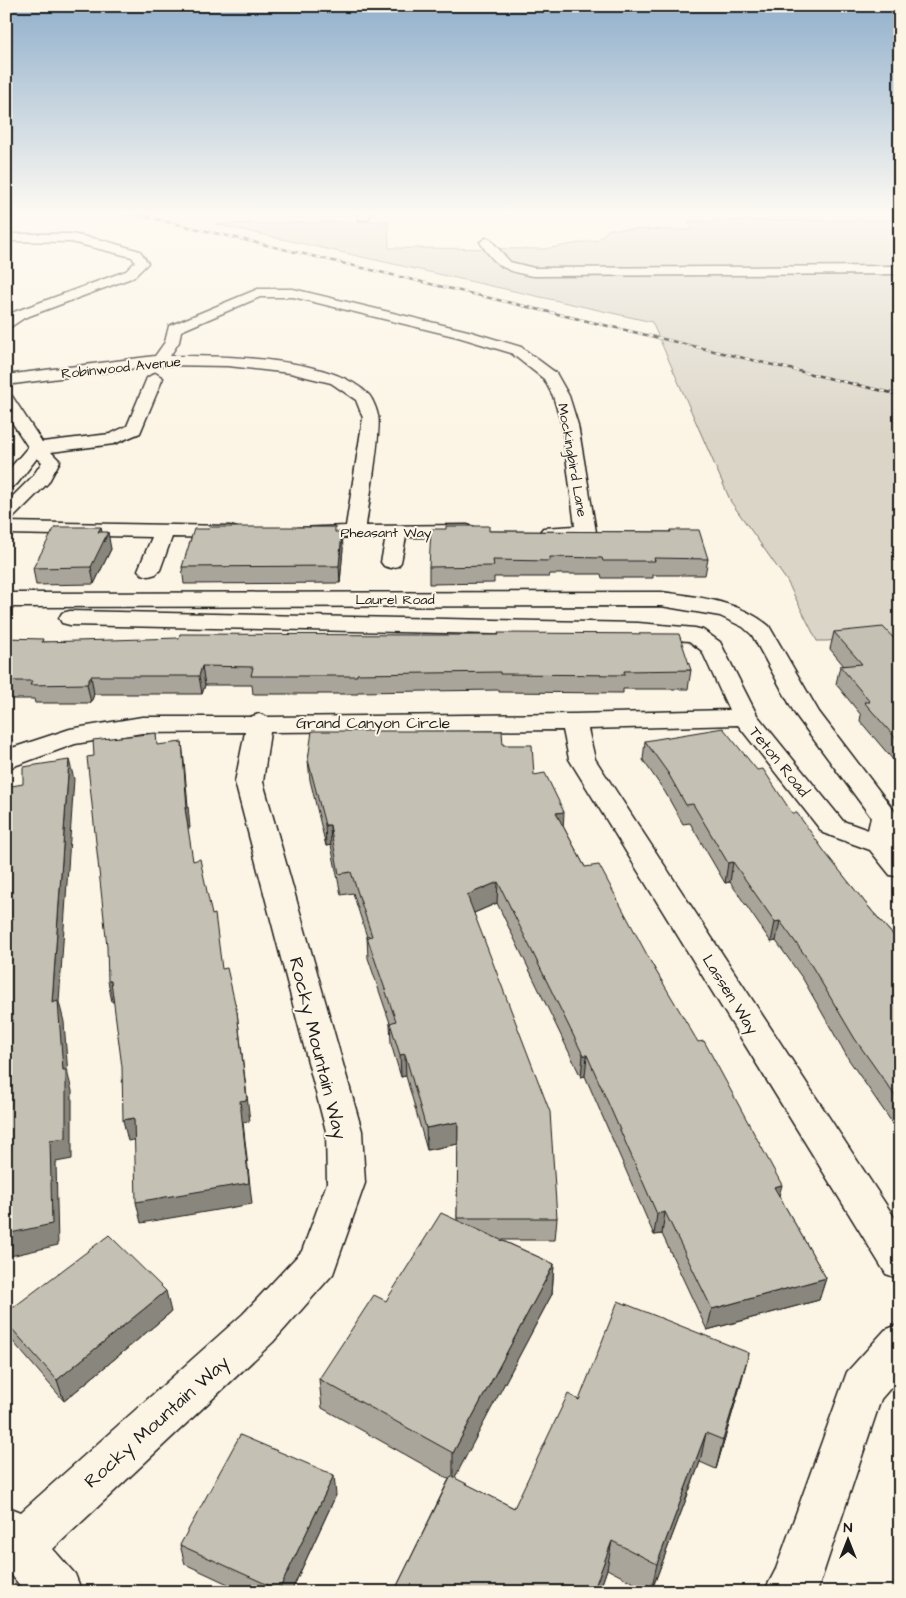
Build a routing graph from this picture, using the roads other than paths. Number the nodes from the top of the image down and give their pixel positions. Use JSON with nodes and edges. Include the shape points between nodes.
{"nodes":[{"id":1,"x":99,"y":286,"type":"edge"},
{"id":2,"x":6,"y":326,"type":"edge"},
{"id":3,"x":160,"y":360,"type":"junction"},
{"id":4,"x":155,"y":378,"type":"dead end"},
{"id":5,"x":6,"y":380,"type":"edge"},
{"id":6,"x":6,"y":399,"type":"edge"},
{"id":7,"x":37,"y":448,"type":"junction"},
{"id":8,"x":6,"y":484,"type":"edge"},
{"id":9,"x":6,"y":514,"type":"edge"},
{"id":10,"x":6,"y":528,"type":"edge"},
{"id":11,"x":397,"y":531,"type":"junction"},
{"id":12,"x":164,"y":532,"type":"junction"},
{"id":13,"x":250,"y":532,"type":"edge"},
{"id":14,"x":288,"y":532,"type":"edge"},
{"id":15,"x":356,"y":532,"type":"junction"},
{"id":16,"x":486,"y":532,"type":"edge"},
{"id":17,"x":526,"y":532,"type":"edge"},
{"id":18,"x":391,"y":562,"type":"dead end"},
{"id":19,"x":149,"y":570,"type":"dead end"},
{"id":20,"x":6,"y":600,"type":"edge"},
{"id":21,"x":6,"y":617,"type":"edge"},
{"id":22,"x":712,"y":647,"type":"joint"},
{"id":23,"x":746,"y":717,"type":"junction"},
{"id":24,"x":259,"y":722,"type":"junction"},
{"id":25,"x":574,"y":722,"type":"junction"},
{"id":26,"x":10,"y":753,"type":"edge"},
{"id":27,"x":890,"y":842,"type":"edge"},
{"id":28,"x":900,"y":868,"type":"edge"},
{"id":29,"x":900,"y":1261,"type":"edge"},
{"id":30,"x":900,"y":1344,"type":"edge"},
{"id":31,"x":13,"y":1538,"type":"edge"},
{"id":32,"x":57,"y":1592,"type":"edge"},
{"id":33,"x":789,"y":1592,"type":"edge"}],
"edges":[{"from":1,"to":2,"type":"street","via":[[19,315]]},
{"from":3,"to":5,"type":"street","name":"Robinwood Avenue"},
{"from":3,"to":15,"type":"street","name":"Robinwood Avenue","via":[[228,361],[290,368],[337,380],[363,398],[371,418]]},
{"from":3,"to":17,"type":"street","name":"Mockingbird Lane","via":[[172,342],[174,330],[258,293],[276,292],[293,293],[463,334],[516,350],[550,376],[561,396],[570,425],[586,532]]},
{"from":4,"to":7,"type":"street","via":[[134,429],[114,439]]},
{"from":6,"to":7,"type":"street"},
{"from":7,"to":8,"type":"street","via":[[24,459]]},
{"from":7,"to":9,"type":"street","via":[[51,461],[41,479]]},
{"from":10,"to":12,"type":"street"},
{"from":11,"to":15,"type":"street","name":"Pheasant Way"},
{"from":11,"to":16,"type":"street","name":"Pheasant Way"},
{"from":11,"to":18,"type":"street"},
{"from":12,"to":13,"type":"street"},
{"from":12,"to":19,"type":"street"},
{"from":14,"to":15,"type":"street","name":"Pheasant Way"},
{"from":20,"to":27,"type":"street","name":"Laurel Road","via":[[661,599],[694,603],[735,614],[752,622],[761,631],[808,714],[884,817]]},
{"from":21,"to":22,"type":"street","name":"Laurel Road","via":[[666,631],[695,635]]},
{"from":22,"to":23,"type":"street","name":"Teton Road"},
{"from":23,"to":25,"type":"street","name":"Grand Canyon Circle"},
{"from":23,"to":27,"type":"street","name":"Teton Road","via":[[834,827]]},
{"from":24,"to":25,"type":"street","name":"Grand Canyon Circle"},
{"from":24,"to":26,"type":"street","name":"Grand Canyon Circle","via":[[142,725],[70,737]]},
{"from":24,"to":31,"type":"street","name":"Rocky Mountain Way","via":[[249,782],[344,1131],[346,1183],[319,1261],[258,1328]]},
{"from":25,"to":29,"type":"street","name":"Lassen Way","via":[[582,758]]},
{"from":27,"to":28,"type":"street","name":"Teton Road"},
{"from":30,"to":33,"type":"street","via":[[863,1387]]},
{"from":31,"to":32,"type":"street"}]}
